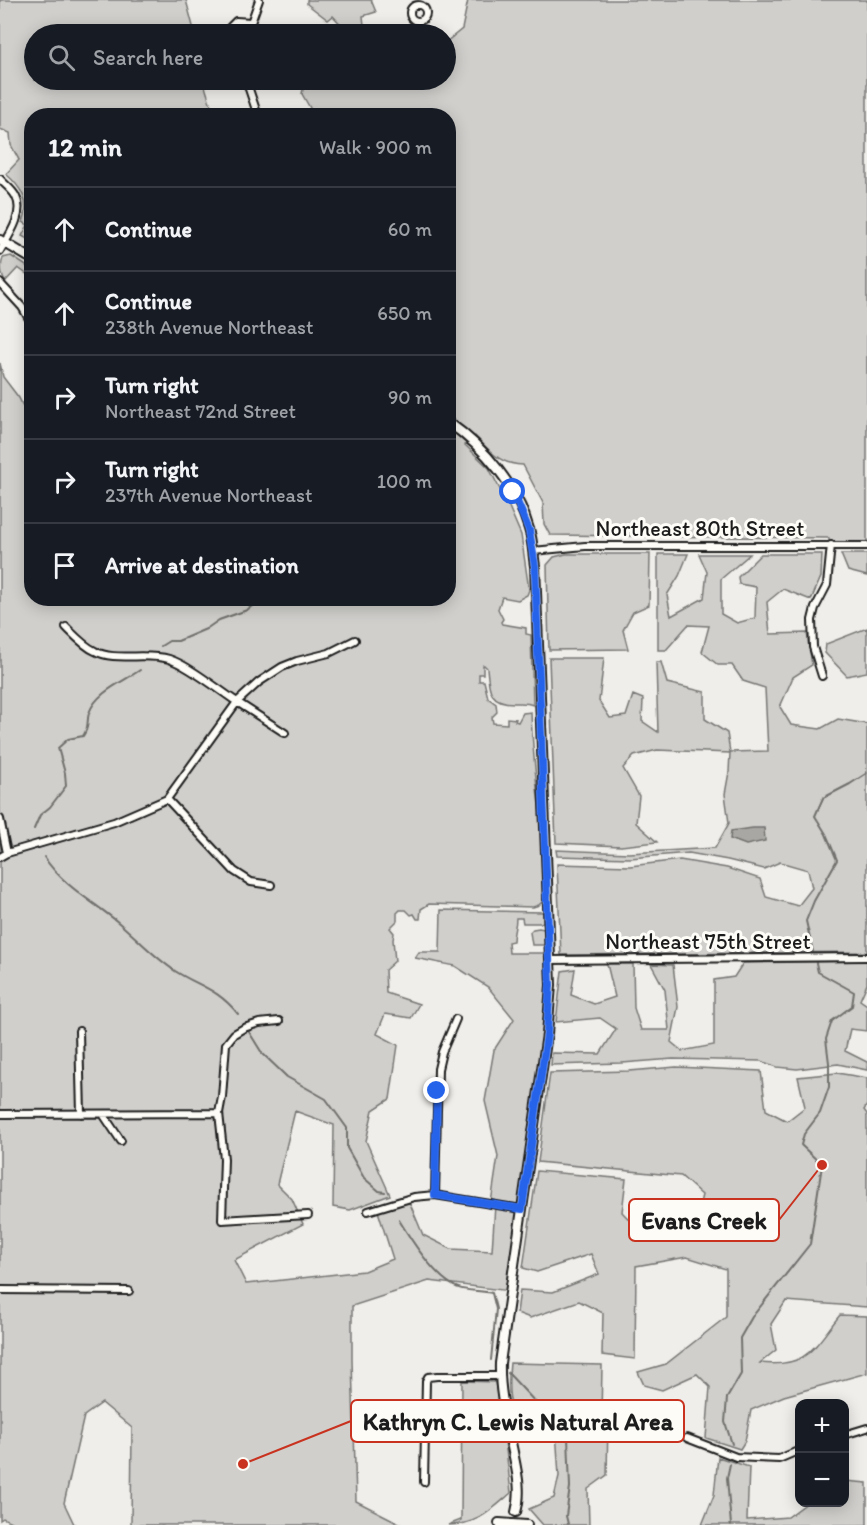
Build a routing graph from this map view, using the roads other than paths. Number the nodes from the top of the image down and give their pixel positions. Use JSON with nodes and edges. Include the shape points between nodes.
{"nodes":[{"id":1,"x":260,"y":0,"type":"edge"},
{"id":2,"x":251,"y":22,"type":"joint"},
{"id":3,"x":234,"y":24,"type":"edge"},
{"id":4,"x":249,"y":90,"type":"edge"},
{"id":5,"x":255,"y":108,"type":"edge"},
{"id":6,"x":0,"y":179,"type":"edge"},
{"id":7,"x":2,"y":241,"type":"edge"},
{"id":8,"x":0,"y":251,"type":"edge"},
{"id":9,"x":24,"y":254,"type":"edge"},
{"id":10,"x":0,"y":283,"type":"edge"},
{"id":11,"x":24,"y":310,"type":"edge"},
{"id":12,"x":456,"y":428,"type":"edge"},
{"id":13,"x":831,"y":546,"type":"junction"},
{"id":14,"x":867,"y":546,"type":"edge"},
{"id":15,"x":533,"y":551,"type":"junction"},
{"id":16,"x":66,"y":627,"type":"dead end"},
{"id":17,"x":355,"y":639,"type":"dead end"},
{"id":18,"x":822,"y":675,"type":"dead end"},
{"id":19,"x":237,"y":702,"type":"junction"},
{"id":20,"x":285,"y":733,"type":"dead end"},
{"id":21,"x":167,"y":799,"type":"junction"},
{"id":22,"x":0,"y":819,"type":"edge"},
{"id":23,"x":7,"y":853,"type":"junction"},
{"id":24,"x":0,"y":857,"type":"edge"},
{"id":25,"x":271,"y":885,"type":"dead end"},
{"id":26,"x":867,"y":957,"type":"edge"},
{"id":27,"x":550,"y":960,"type":"junction"},
{"id":28,"x":456,"y":1019,"type":"dead end"},
{"id":29,"x":279,"y":1021,"type":"dead end"},
{"id":30,"x":79,"y":1031,"type":"dead end"},
{"id":31,"x":219,"y":1113,"type":"junction"},
{"id":32,"x":0,"y":1114,"type":"edge"},
{"id":33,"x":81,"y":1114,"type":"junction"},
{"id":34,"x":103,"y":1114,"type":"junction"},
{"id":35,"x":121,"y":1141,"type":"dead end"},
{"id":36,"x":435,"y":1195,"type":"junction"},
{"id":37,"x":522,"y":1209,"type":"junction"},
{"id":38,"x":368,"y":1210,"type":"dead end"},
{"id":39,"x":308,"y":1215,"type":"dead end"},
{"id":40,"x":0,"y":1290,"type":"edge"},
{"id":41,"x":129,"y":1291,"type":"dead end"},
{"id":42,"x":500,"y":1376,"type":"junction"},
{"id":43,"x":867,"y":1428,"type":"edge"},
{"id":44,"x":849,"y":1433,"type":"edge"},
{"id":45,"x":687,"y":1438,"type":"dead end"},
{"id":46,"x":795,"y":1452,"type":"edge"},
{"id":47,"x":424,"y":1482,"type":"dead end"},
{"id":48,"x":516,"y":1512,"type":"junction"},
{"id":49,"x":497,"y":1524,"type":"edge"},
{"id":50,"x":528,"y":1525,"type":"edge"}],
"edges":[{"from":1,"to":2,"type":"street"},
{"from":2,"to":3,"type":"street"},
{"from":4,"to":5,"type":"street"},
{"from":6,"to":7,"type":"street","via":[[16,196],[19,208]]},
{"from":7,"to":8,"type":"street"},
{"from":7,"to":9,"type":"street"},
{"from":10,"to":11,"type":"street"},
{"from":12,"to":15,"type":"street","via":[[490,460],[519,503]]},
{"from":13,"to":14,"type":"street","name":"Northeast 80th Street"},
{"from":13,"to":15,"type":"street","name":"Northeast 80th Street","via":[[585,546]]},
{"from":13,"to":18,"type":"street","via":[[827,585],[812,620],[813,646]]},
{"from":15,"to":27,"type":"street"},
{"from":16,"to":19,"type":"street","via":[[84,645],[107,656],[171,659]]},
{"from":17,"to":19,"type":"street","via":[[329,653],[282,667]]},
{"from":19,"to":20,"type":"street"},
{"from":19,"to":21,"type":"street"},
{"from":21,"to":23,"type":"street","via":[[114,822]]},
{"from":21,"to":25,"type":"street","via":[[234,872],[251,882]]},
{"from":22,"to":23,"type":"street"},
{"from":23,"to":24,"type":"street"},
{"from":26,"to":27,"type":"street","name":"Northeast 75th Street"},
{"from":27,"to":37,"type":"street","via":[[547,1034]]},
{"from":28,"to":36,"type":"street","via":[[438,1069]]},
{"from":29,"to":31,"type":"street","via":[[254,1024],[229,1039]]},
{"from":30,"to":33,"type":"street"},
{"from":31,"to":34,"type":"street"},
{"from":31,"to":39,"type":"street","via":[[224,1159],[222,1217]]},
{"from":32,"to":33,"type":"street"},
{"from":33,"to":34,"type":"street"},
{"from":34,"to":35,"type":"street"},
{"from":36,"to":37,"type":"street"},
{"from":36,"to":38,"type":"street"},
{"from":37,"to":42,"type":"street"},
{"from":40,"to":41,"type":"street"},
{"from":42,"to":47,"type":"street","via":[[428,1377]]},
{"from":42,"to":48,"type":"street","via":[[518,1476],[520,1501]]},
{"from":43,"to":44,"type":"street"},
{"from":45,"to":46,"type":"street","via":[[736,1457],[779,1459]]},
{"from":48,"to":49,"type":"street"},
{"from":48,"to":50,"type":"street"},
{"from":49,"to":50,"type":"street"}]}
